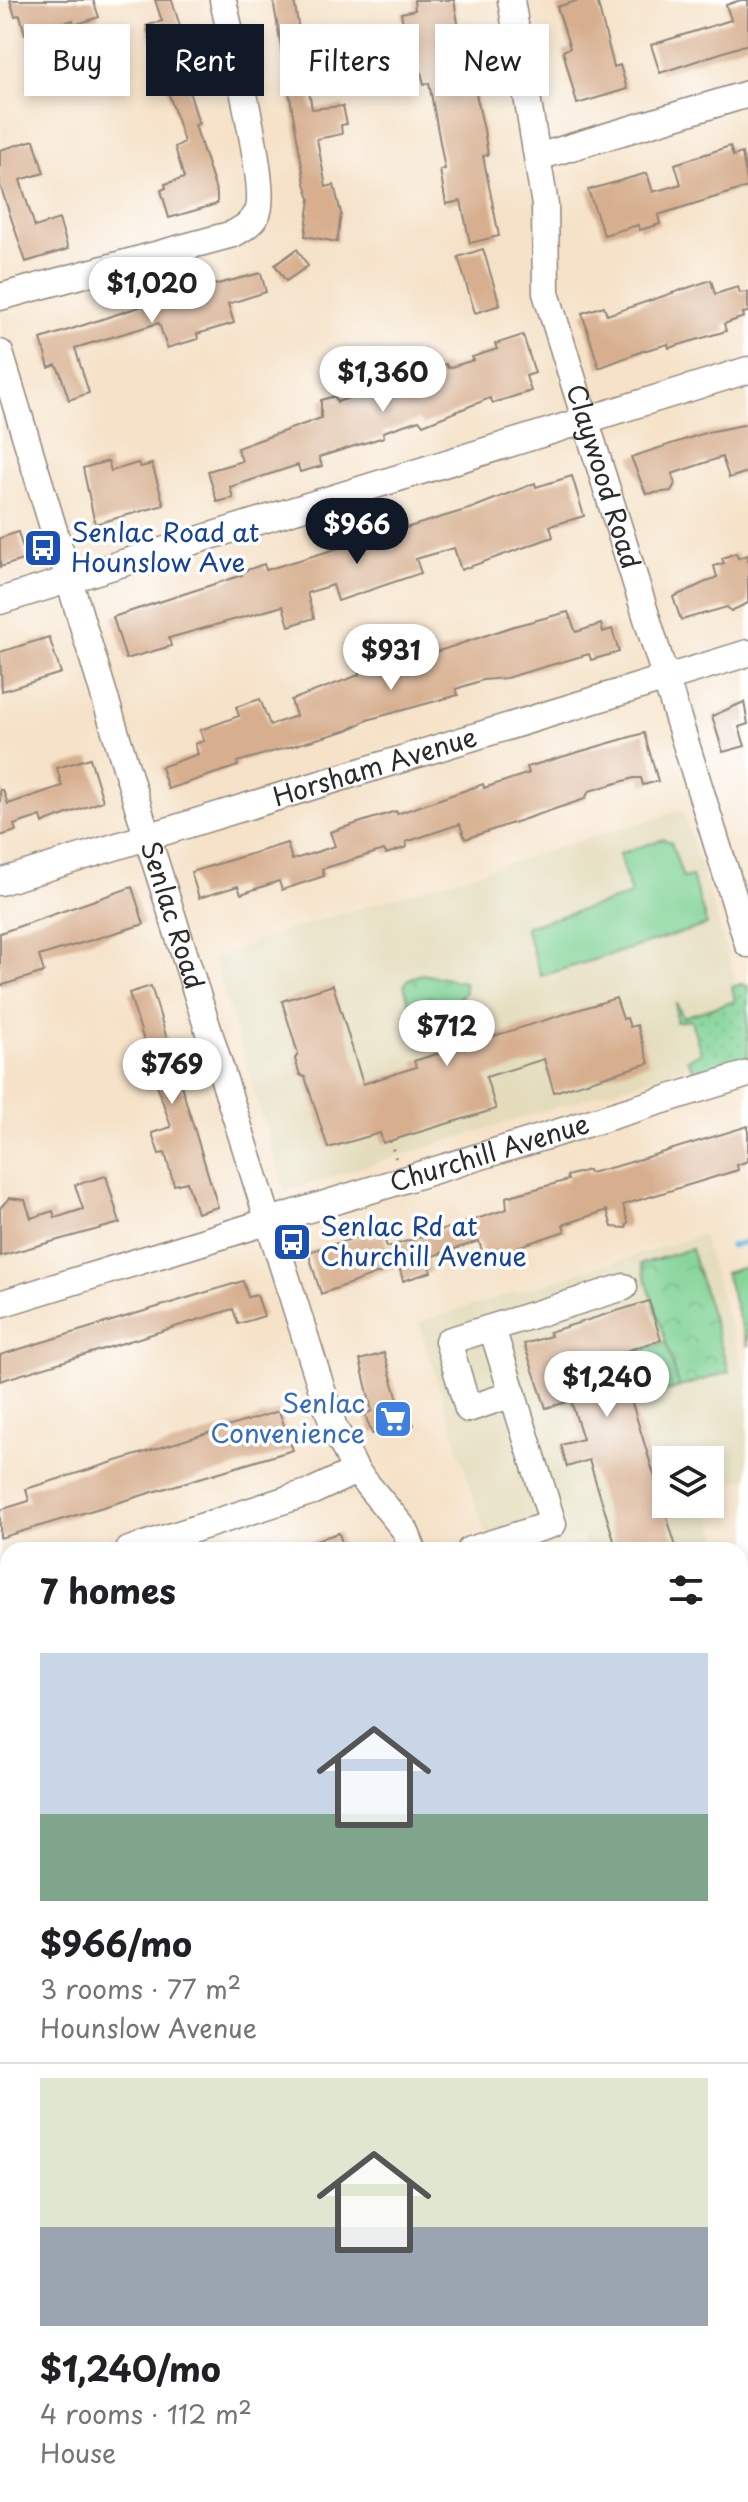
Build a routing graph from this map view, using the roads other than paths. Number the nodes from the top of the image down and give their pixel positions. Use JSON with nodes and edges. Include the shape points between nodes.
{"nodes":[{"id":1,"x":223,"y":0,"type":"edge"},
{"id":2,"x":511,"y":0,"type":"edge"},
{"id":3,"x":748,"y":94,"type":"edge"},
{"id":4,"x":538,"y":157,"type":"junction"},
{"id":5,"x":0,"y":297,"type":"edge"},
{"id":6,"x":0,"y":353,"type":"edge"},
{"id":7,"x":748,"y":370,"type":"edge"},
{"id":8,"x":587,"y":419,"type":"junction"},
{"id":9,"x":68,"y":579,"type":"junction"},
{"id":10,"x":0,"y":601,"type":"edge"},
{"id":11,"x":748,"y":653,"type":"edge"},
{"id":12,"x":667,"y":680,"type":"junction"},
{"id":13,"x":147,"y":836,"type":"junction"},
{"id":14,"x":0,"y":882,"type":"edge"},
{"id":15,"x":748,"y":944,"type":"edge"},
{"id":16,"x":748,"y":1074,"type":"edge"},
{"id":17,"x":271,"y":1221,"type":"junction"},
{"id":18,"x":624,"y":1287,"type":"dead end"},
{"id":19,"x":0,"y":1304,"type":"edge"},
{"id":20,"x":492,"y":1328,"type":"junction"},
{"id":21,"x":513,"y":1394,"type":"junction"},
{"id":22,"x":356,"y":1471,"type":"junction"},
{"id":23,"x":154,"y":1542,"type":"edge"},
{"id":24,"x":410,"y":1542,"type":"edge"},
{"id":25,"x":496,"y":1542,"type":"edge"}],
"edges":[{"from":1,"to":5,"type":"street","via":[[258,173],[257,213],[233,234]]},
{"from":2,"to":4,"type":"street","name":"Claywood Road"},
{"from":3,"to":4,"type":"street"},
{"from":4,"to":8,"type":"street","name":"Claywood Road","via":[[545,205],[546,293]]},
{"from":6,"to":9,"type":"street","name":"Senlac Road"},
{"from":7,"to":8,"type":"street"},
{"from":8,"to":9,"type":"street"},
{"from":8,"to":12,"type":"street","name":"Claywood Road"},
{"from":9,"to":10,"type":"street"},
{"from":9,"to":13,"type":"street","name":"Senlac Road"},
{"from":11,"to":12,"type":"street","name":"Horsham Avenue"},
{"from":12,"to":13,"type":"street","name":"Horsham Avenue"},
{"from":12,"to":15,"type":"street","name":"Claywood Road"},
{"from":13,"to":14,"type":"street","name":"Horsham Avenue"},
{"from":13,"to":17,"type":"street","name":"Senlac Road"},
{"from":16,"to":17,"type":"street","name":"Churchill Avenue"},
{"from":17,"to":19,"type":"street","name":"Churchill Avenue"},
{"from":17,"to":22,"type":"street","name":"Senlac Road","via":[[333,1425]]},
{"from":18,"to":20,"type":"street"},
{"from":20,"to":21,"type":"street"},
{"from":20,"to":21,"type":"street","via":[[448,1341],[468,1409]]},
{"from":21,"to":25,"type":"street","via":[[553,1524]]},
{"from":22,"to":23,"type":"street","via":[[313,1491]]},
{"from":22,"to":24,"type":"street","name":"Senlac Road"}]}
